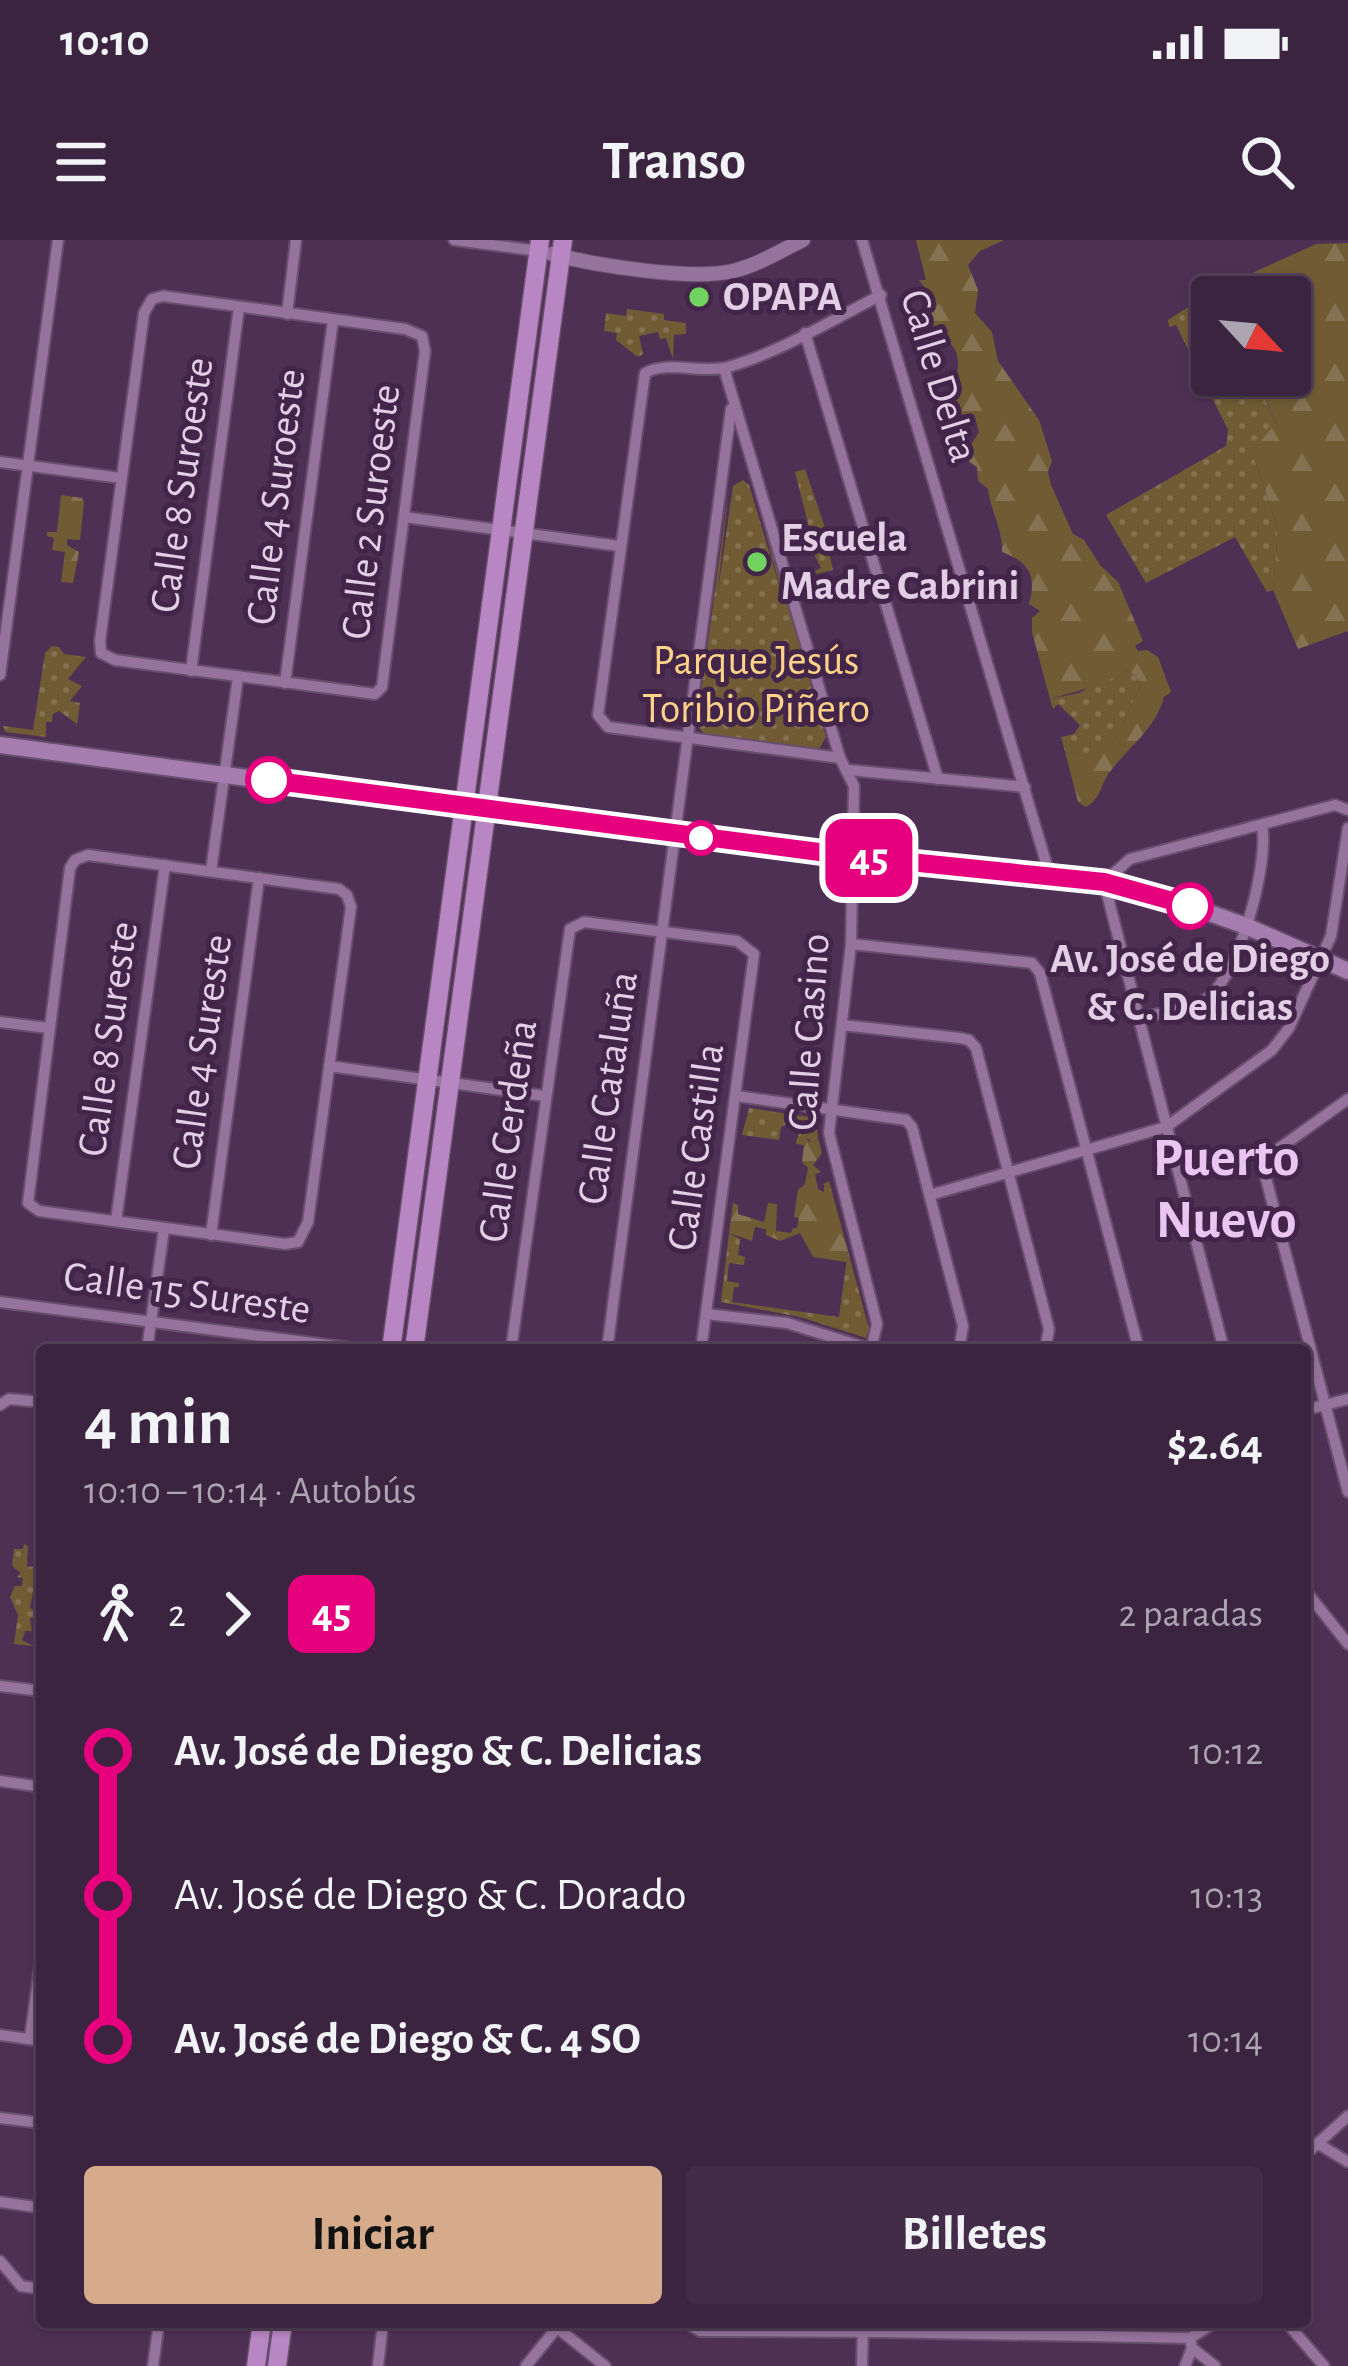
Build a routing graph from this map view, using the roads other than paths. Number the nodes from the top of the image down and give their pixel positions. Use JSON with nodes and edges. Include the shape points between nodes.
{"nodes":[{"id":1,"x":58,"y":240,"type":"edge"},
{"id":2,"x":296,"y":240,"type":"edge"},
{"id":3,"x":454,"y":240,"type":"edge"},
{"id":4,"x":802,"y":240,"type":"edge"},
{"id":5,"x":862,"y":240,"type":"edge"},
{"id":6,"x":539,"y":246,"type":"edge"},
{"id":7,"x":562,"y":248,"type":"edge"},
{"id":8,"x":881,"y":295,"type":"junction"},
{"id":9,"x":239,"y":308,"type":"junction"},
{"id":10,"x":286,"y":314,"type":"junction"},
{"id":11,"x":333,"y":320,"type":"junction"},
{"id":12,"x":805,"y":333,"type":"junction"},
{"id":13,"x":724,"y":368,"type":"junction"},
{"id":14,"x":732,"y":399,"type":"junction"},
{"id":15,"x":0,"y":462,"type":"edge"},
{"id":16,"x":28,"y":466,"type":"junction"},
{"id":17,"x":753,"y":470,"type":"junction"},
{"id":18,"x":723,"y":473,"type":"junction"},
{"id":19,"x":121,"y":478,"type":"junction"},
{"id":20,"x":404,"y":517,"type":"junction"},
{"id":21,"x":502,"y":530,"type":"junction"},
{"id":22,"x":524,"y":533,"type":"junction"},
{"id":23,"x":619,"y":546,"type":"junction"},
{"id":24,"x":190,"y":671,"type":"junction"},
{"id":25,"x":0,"y":674,"type":"edge"},
{"id":26,"x":238,"y":677,"type":"junction"},
{"id":27,"x":285,"y":683,"type":"junction"},
{"id":28,"x":688,"y":737,"type":"junction"},
{"id":29,"x":0,"y":745,"type":"edge"},
{"id":30,"x":840,"y":758,"type":"junction"},
{"id":31,"x":849,"y":770,"type":"junction"},
{"id":32,"x":224,"y":774,"type":"junction"},
{"id":33,"x":938,"y":779,"type":"junction"},
{"id":34,"x":1025,"y":787,"type":"junction"},
{"id":35,"x":464,"y":806,"type":"junction"},
{"id":36,"x":1344,"y":808,"type":"edge"},
{"id":37,"x":486,"y":809,"type":"junction"},
{"id":38,"x":1262,"y":826,"type":"junction"},
{"id":39,"x":1348,"y":828,"type":"edge"},
{"id":40,"x":676,"y":835,"type":"junction"},
{"id":41,"x":852,"y":856,"type":"junction"},
{"id":42,"x":165,"y":866,"type":"junction"},
{"id":43,"x":211,"y":872,"type":"junction"},
{"id":44,"x":1050,"y":876,"type":"junction"},
{"id":45,"x":259,"y":878,"type":"junction"},
{"id":46,"x":1104,"y":882,"type":"junction"},
{"id":47,"x":1246,"y":926,"type":"junction"},
{"id":48,"x":662,"y":932,"type":"junction"},
{"id":49,"x":851,"y":944,"type":"junction"},
{"id":50,"x":1321,"y":959,"type":"junction"},
{"id":51,"x":1348,"y":970,"type":"edge"},
{"id":52,"x":1137,"y":1018,"type":"junction"},
{"id":53,"x":0,"y":1022,"type":"edge"},
{"id":54,"x":842,"y":1025,"type":"junction"},
{"id":55,"x":48,"y":1028,"type":"junction"},
{"id":56,"x":329,"y":1066,"type":"junction"},
{"id":57,"x":427,"y":1079,"type":"junction"},
{"id":58,"x":451,"y":1082,"type":"junction"},
{"id":59,"x":545,"y":1096,"type":"junction"},
{"id":60,"x":736,"y":1096,"type":"junction"},
{"id":61,"x":1348,"y":1099,"type":"edge"},
{"id":62,"x":830,"y":1110,"type":"junction"},
{"id":63,"x":1166,"y":1127,"type":"junction"},
{"id":64,"x":1087,"y":1151,"type":"junction"},
{"id":65,"x":1007,"y":1172,"type":"junction"},
{"id":66,"x":930,"y":1195,"type":"junction"},
{"id":67,"x":116,"y":1221,"type":"junction"},
{"id":68,"x":164,"y":1229,"type":"junction"},
{"id":69,"x":211,"y":1235,"type":"junction"},
{"id":70,"x":0,"y":1302,"type":"edge"},
{"id":71,"x":706,"y":1314,"type":"junction"},
{"id":72,"x":151,"y":1322,"type":"junction"},
{"id":73,"x":148,"y":1344,"type":"edge"},
{"id":74,"x":320,"y":1344,"type":"edge"},
{"id":75,"x":392,"y":1344,"type":"edge"},
{"id":76,"x":415,"y":1344,"type":"edge"},
{"id":77,"x":512,"y":1344,"type":"edge"},
{"id":78,"x":608,"y":1344,"type":"edge"},
{"id":79,"x":702,"y":1344,"type":"edge"},
{"id":80,"x":853,"y":1344,"type":"edge"},
{"id":81,"x":873,"y":1344,"type":"edge"},
{"id":82,"x":961,"y":1344,"type":"edge"},
{"id":83,"x":1046,"y":1344,"type":"edge"},
{"id":84,"x":1137,"y":1344,"type":"edge"},
{"id":85,"x":1222,"y":1344,"type":"edge"},
{"id":86,"x":1308,"y":1344,"type":"edge"},
{"id":87,"x":1311,"y":1354,"type":"edge"},
{"id":88,"x":1348,"y":1399,"type":"edge"},
{"id":89,"x":36,"y":1401,"type":"edge"},
{"id":90,"x":0,"y":1404,"type":"edge"},
{"id":91,"x":1324,"y":1405,"type":"junction"},
{"id":92,"x":1311,"y":1408,"type":"edge"},
{"id":93,"x":1348,"y":1492,"type":"edge"},
{"id":94,"x":1311,"y":1598,"type":"edge"},
{"id":95,"x":1348,"y":1644,"type":"edge"},
{"id":96,"x":0,"y":1686,"type":"edge"},
{"id":97,"x":36,"y":1690,"type":"edge"},
{"id":98,"x":0,"y":1781,"type":"edge"},
{"id":99,"x":36,"y":1786,"type":"edge"},
{"id":100,"x":0,"y":2035,"type":"edge"},
{"id":101,"x":36,"y":2040,"type":"edge"},
{"id":102,"x":1348,"y":2116,"type":"edge"},
{"id":103,"x":0,"y":2118,"type":"edge"},
{"id":104,"x":36,"y":2122,"type":"edge"},
{"id":105,"x":1317,"y":2143,"type":"junction"},
{"id":106,"x":1311,"y":2149,"type":"edge"},
{"id":107,"x":1348,"y":2162,"type":"edge"},
{"id":108,"x":0,"y":2202,"type":"edge"},
{"id":109,"x":36,"y":2207,"type":"edge"},
{"id":110,"x":0,"y":2261,"type":"edge"},
{"id":111,"x":36,"y":2288,"type":"edge"},
{"id":112,"x":158,"y":2328,"type":"edge"},
{"id":113,"x":261,"y":2328,"type":"edge"},
{"id":114,"x":282,"y":2328,"type":"edge"},
{"id":115,"x":382,"y":2328,"type":"edge"},
{"id":116,"x":553,"y":2328,"type":"edge"},
{"id":117,"x":561,"y":2328,"type":"edge"},
{"id":118,"x":695,"y":2328,"type":"edge"},
{"id":119,"x":822,"y":2328,"type":"edge"},
{"id":120,"x":863,"y":2328,"type":"edge"},
{"id":121,"x":867,"y":2328,"type":"edge"},
{"id":122,"x":895,"y":2328,"type":"edge"},
{"id":123,"x":1043,"y":2328,"type":"edge"},
{"id":124,"x":1209,"y":2328,"type":"edge"},
{"id":125,"x":1291,"y":2328,"type":"edge"},
{"id":126,"x":883,"y":2332,"type":"junction"},
{"id":127,"x":1191,"y":2343,"type":"junction"},
{"id":128,"x":153,"y":2366,"type":"edge"},
{"id":129,"x":256,"y":2366,"type":"edge"},
{"id":130,"x":277,"y":2366,"type":"edge"},
{"id":131,"x":378,"y":2366,"type":"edge"},
{"id":132,"x":526,"y":2366,"type":"edge"},
{"id":133,"x":605,"y":2366,"type":"edge"},
{"id":134,"x":862,"y":2366,"type":"edge"},
{"id":135,"x":1185,"y":2366,"type":"edge"},
{"id":136,"x":1214,"y":2366,"type":"edge"},
{"id":137,"x":1324,"y":2366,"type":"edge"}],
"edges":[{"from":1,"to":16,"type":"street"},
{"from":2,"to":10,"type":"street"},
{"from":3,"to":6,"type":"street"},
{"from":4,"to":7,"type":"street","via":[[720,273]]},
{"from":5,"to":8,"type":"street","name":"Calle Delta"},
{"from":6,"to":7,"type":"street"},
{"from":6,"to":21,"type":"main road"},
{"from":7,"to":22,"type":"main road"},
{"from":8,"to":12,"type":"street"},
{"from":8,"to":34,"type":"street","name":"Calle Delta"},
{"from":9,"to":10,"type":"street"},
{"from":9,"to":19,"type":"street","via":[[157,296],[144,314]]},
{"from":9,"to":24,"type":"street","name":"Calle 8 Suroeste"},
{"from":10,"to":11,"type":"street"},
{"from":11,"to":20,"type":"street","name":"Calle 2 Suroeste","via":[[413,331],[424,341]]},
{"from":11,"to":27,"type":"street","name":"Calle 4 Suroeste"},
{"from":12,"to":13,"type":"street"},
{"from":12,"to":33,"type":"street"},
{"from":13,"to":14,"type":"street"},
{"from":13,"to":23,"type":"street","via":[[651,369],[642,380]]},
{"from":14,"to":17,"type":"street"},
{"from":14,"to":18,"type":"street","name":"Calle Cataluña"},
{"from":15,"to":16,"type":"street"},
{"from":16,"to":19,"type":"street"},
{"from":16,"to":25,"type":"street"},
{"from":17,"to":18,"type":"street"},
{"from":17,"to":30,"type":"street"},
{"from":18,"to":28,"type":"street","name":"Calle Cataluña"},
{"from":19,"to":24,"type":"street","via":[[101,653]]},
{"from":20,"to":21,"type":"street"},
{"from":20,"to":27,"type":"street","name":"Calle 2 Suroeste","via":[[379,690],[368,696]]},
{"from":21,"to":22,"type":"street"},
{"from":21,"to":35,"type":"main road"},
{"from":22,"to":23,"type":"street"},
{"from":22,"to":37,"type":"main road"},
{"from":23,"to":28,"type":"street","via":[[598,715],[608,727]]},
{"from":24,"to":26,"type":"street"},
{"from":26,"to":27,"type":"street"},
{"from":26,"to":32,"type":"street","name":"Calle 4 Suroeste"},
{"from":28,"to":30,"type":"street"},
{"from":28,"to":40,"type":"street","name":"Calle Cataluña"},
{"from":29,"to":32,"type":"main road"},
{"from":30,"to":31,"type":"street"},
{"from":31,"to":33,"type":"street"},
{"from":31,"to":41,"type":"street","name":"Calle Casino"},
{"from":32,"to":35,"type":"main road"},
{"from":32,"to":43,"type":"street","name":"Calle 4 Sureste"},
{"from":33,"to":34,"type":"street"},
{"from":34,"to":44,"type":"street","name":"Calle Delta"},
{"from":35,"to":37,"type":"main road"},
{"from":35,"to":57,"type":"main road"},
{"from":36,"to":38,"type":"street"},
{"from":37,"to":40,"type":"main road"},
{"from":37,"to":58,"type":"main road"},
{"from":38,"to":46,"type":"street","via":[[1130,859]]},
{"from":38,"to":47,"type":"street","via":[[1257,896]]},
{"from":39,"to":50,"type":"street"},
{"from":40,"to":41,"type":"main road"},
{"from":40,"to":48,"type":"street","name":"Calle Cataluña"},
{"from":41,"to":44,"type":"main road"},
{"from":41,"to":49,"type":"street","name":"Calle Casino"},
{"from":42,"to":43,"type":"street"},
{"from":42,"to":55,"type":"street","via":[[75,860]]},
{"from":42,"to":67,"type":"street","name":"Calle 8 Sureste"},
{"from":43,"to":45,"type":"street"},
{"from":44,"to":46,"type":"main road"},
{"from":45,"to":56,"type":"street","via":[[339,889],[350,901]]},
{"from":45,"to":69,"type":"street","name":"Calle 4 Sureste"},
{"from":46,"to":47,"type":"main road"},
{"from":46,"to":52,"type":"street"},
{"from":47,"to":50,"type":"main road"},
{"from":47,"to":52,"type":"street","via":[[1210,996]]},
{"from":48,"to":59,"type":"street","name":"Calle Cerdeña","via":[[571,928]]},
{"from":48,"to":60,"type":"street","name":"Calle Castilla","via":[[737,941],[754,954]]},
{"from":48,"to":78,"type":"street","name":"Calle Cataluña"},
{"from":49,"to":54,"type":"street","name":"Calle Casino"},
{"from":49,"to":64,"type":"street","via":[[1032,963]]},
{"from":50,"to":51,"type":"main road"},
{"from":50,"to":63,"type":"street","via":[[1277,1044]]},
{"from":52,"to":63,"type":"street"},
{"from":53,"to":55,"type":"street"},
{"from":54,"to":62,"type":"street","name":"Calle Casino"},
{"from":54,"to":65,"type":"street","via":[[969,1040]]},
{"from":55,"to":67,"type":"street","via":[[28,1202],[39,1211]]},
{"from":56,"to":57,"type":"street"},
{"from":56,"to":69,"type":"street","via":[[303,1239],[292,1245]]},
{"from":57,"to":58,"type":"street"},
{"from":57,"to":75,"type":"main road"},
{"from":58,"to":59,"type":"street"},
{"from":58,"to":76,"type":"main road"},
{"from":59,"to":77,"type":"street","name":"Calle Cerdeña"},
{"from":60,"to":62,"type":"street"},
{"from":60,"to":71,"type":"street","name":"Calle Castilla"},
{"from":61,"to":86,"type":"street","via":[[1263,1167]]},
{"from":62,"to":66,"type":"street","via":[[906,1120]]},
{"from":62,"to":81,"type":"street","name":"Calle Casino","via":[[833,1154],[877,1324]]},
{"from":63,"to":64,"type":"street"},
{"from":63,"to":85,"type":"street"},
{"from":64,"to":65,"type":"street"},
{"from":64,"to":84,"type":"street"},
{"from":65,"to":66,"type":"street"},
{"from":65,"to":83,"type":"street","via":[[1048,1323]]},
{"from":66,"to":82,"type":"street"},
{"from":67,"to":68,"type":"street"},
{"from":68,"to":69,"type":"street"},
{"from":68,"to":72,"type":"street"},
{"from":70,"to":72,"type":"street","name":"Calle 15 Sureste"},
{"from":71,"to":79,"type":"street","name":"Calle Castilla"},
{"from":71,"to":80,"type":"street","via":[[787,1323]]},
{"from":72,"to":73,"type":"street"},
{"from":72,"to":74,"type":"street","name":"Calle 15 Sureste"},
{"from":87,"to":91,"type":"street"},
{"from":88,"to":91,"type":"street"},
{"from":89,"to":90,"type":"street"},
{"from":91,"to":92,"type":"street"},
{"from":91,"to":93,"type":"street"},
{"from":94,"to":95,"type":"street"},
{"from":96,"to":97,"type":"street"},
{"from":98,"to":99,"type":"street"},
{"from":100,"to":101,"type":"street"},
{"from":102,"to":105,"type":"street"},
{"from":103,"to":104,"type":"street"},
{"from":105,"to":106,"type":"street"},
{"from":105,"to":107,"type":"street"},
{"from":108,"to":109,"type":"street"},
{"from":110,"to":111,"type":"street","via":[[20,2286]]},
{"from":112,"to":128,"type":"street"},
{"from":113,"to":129,"type":"main road"},
{"from":114,"to":130,"type":"main road"},
{"from":115,"to":131,"type":"street"},
{"from":116,"to":132,"type":"street"},
{"from":117,"to":133,"type":"street"},
{"from":118,"to":119,"type":"street"},
{"from":120,"to":134,"type":"street"},
{"from":121,"to":126,"type":"street"},
{"from":122,"to":126,"type":"street"},
{"from":123,"to":126,"type":"street"},
{"from":123,"to":127,"type":"street"},
{"from":124,"to":127,"type":"street"},
{"from":125,"to":137,"type":"street"},
{"from":127,"to":135,"type":"street"},
{"from":127,"to":136,"type":"street"}]}
